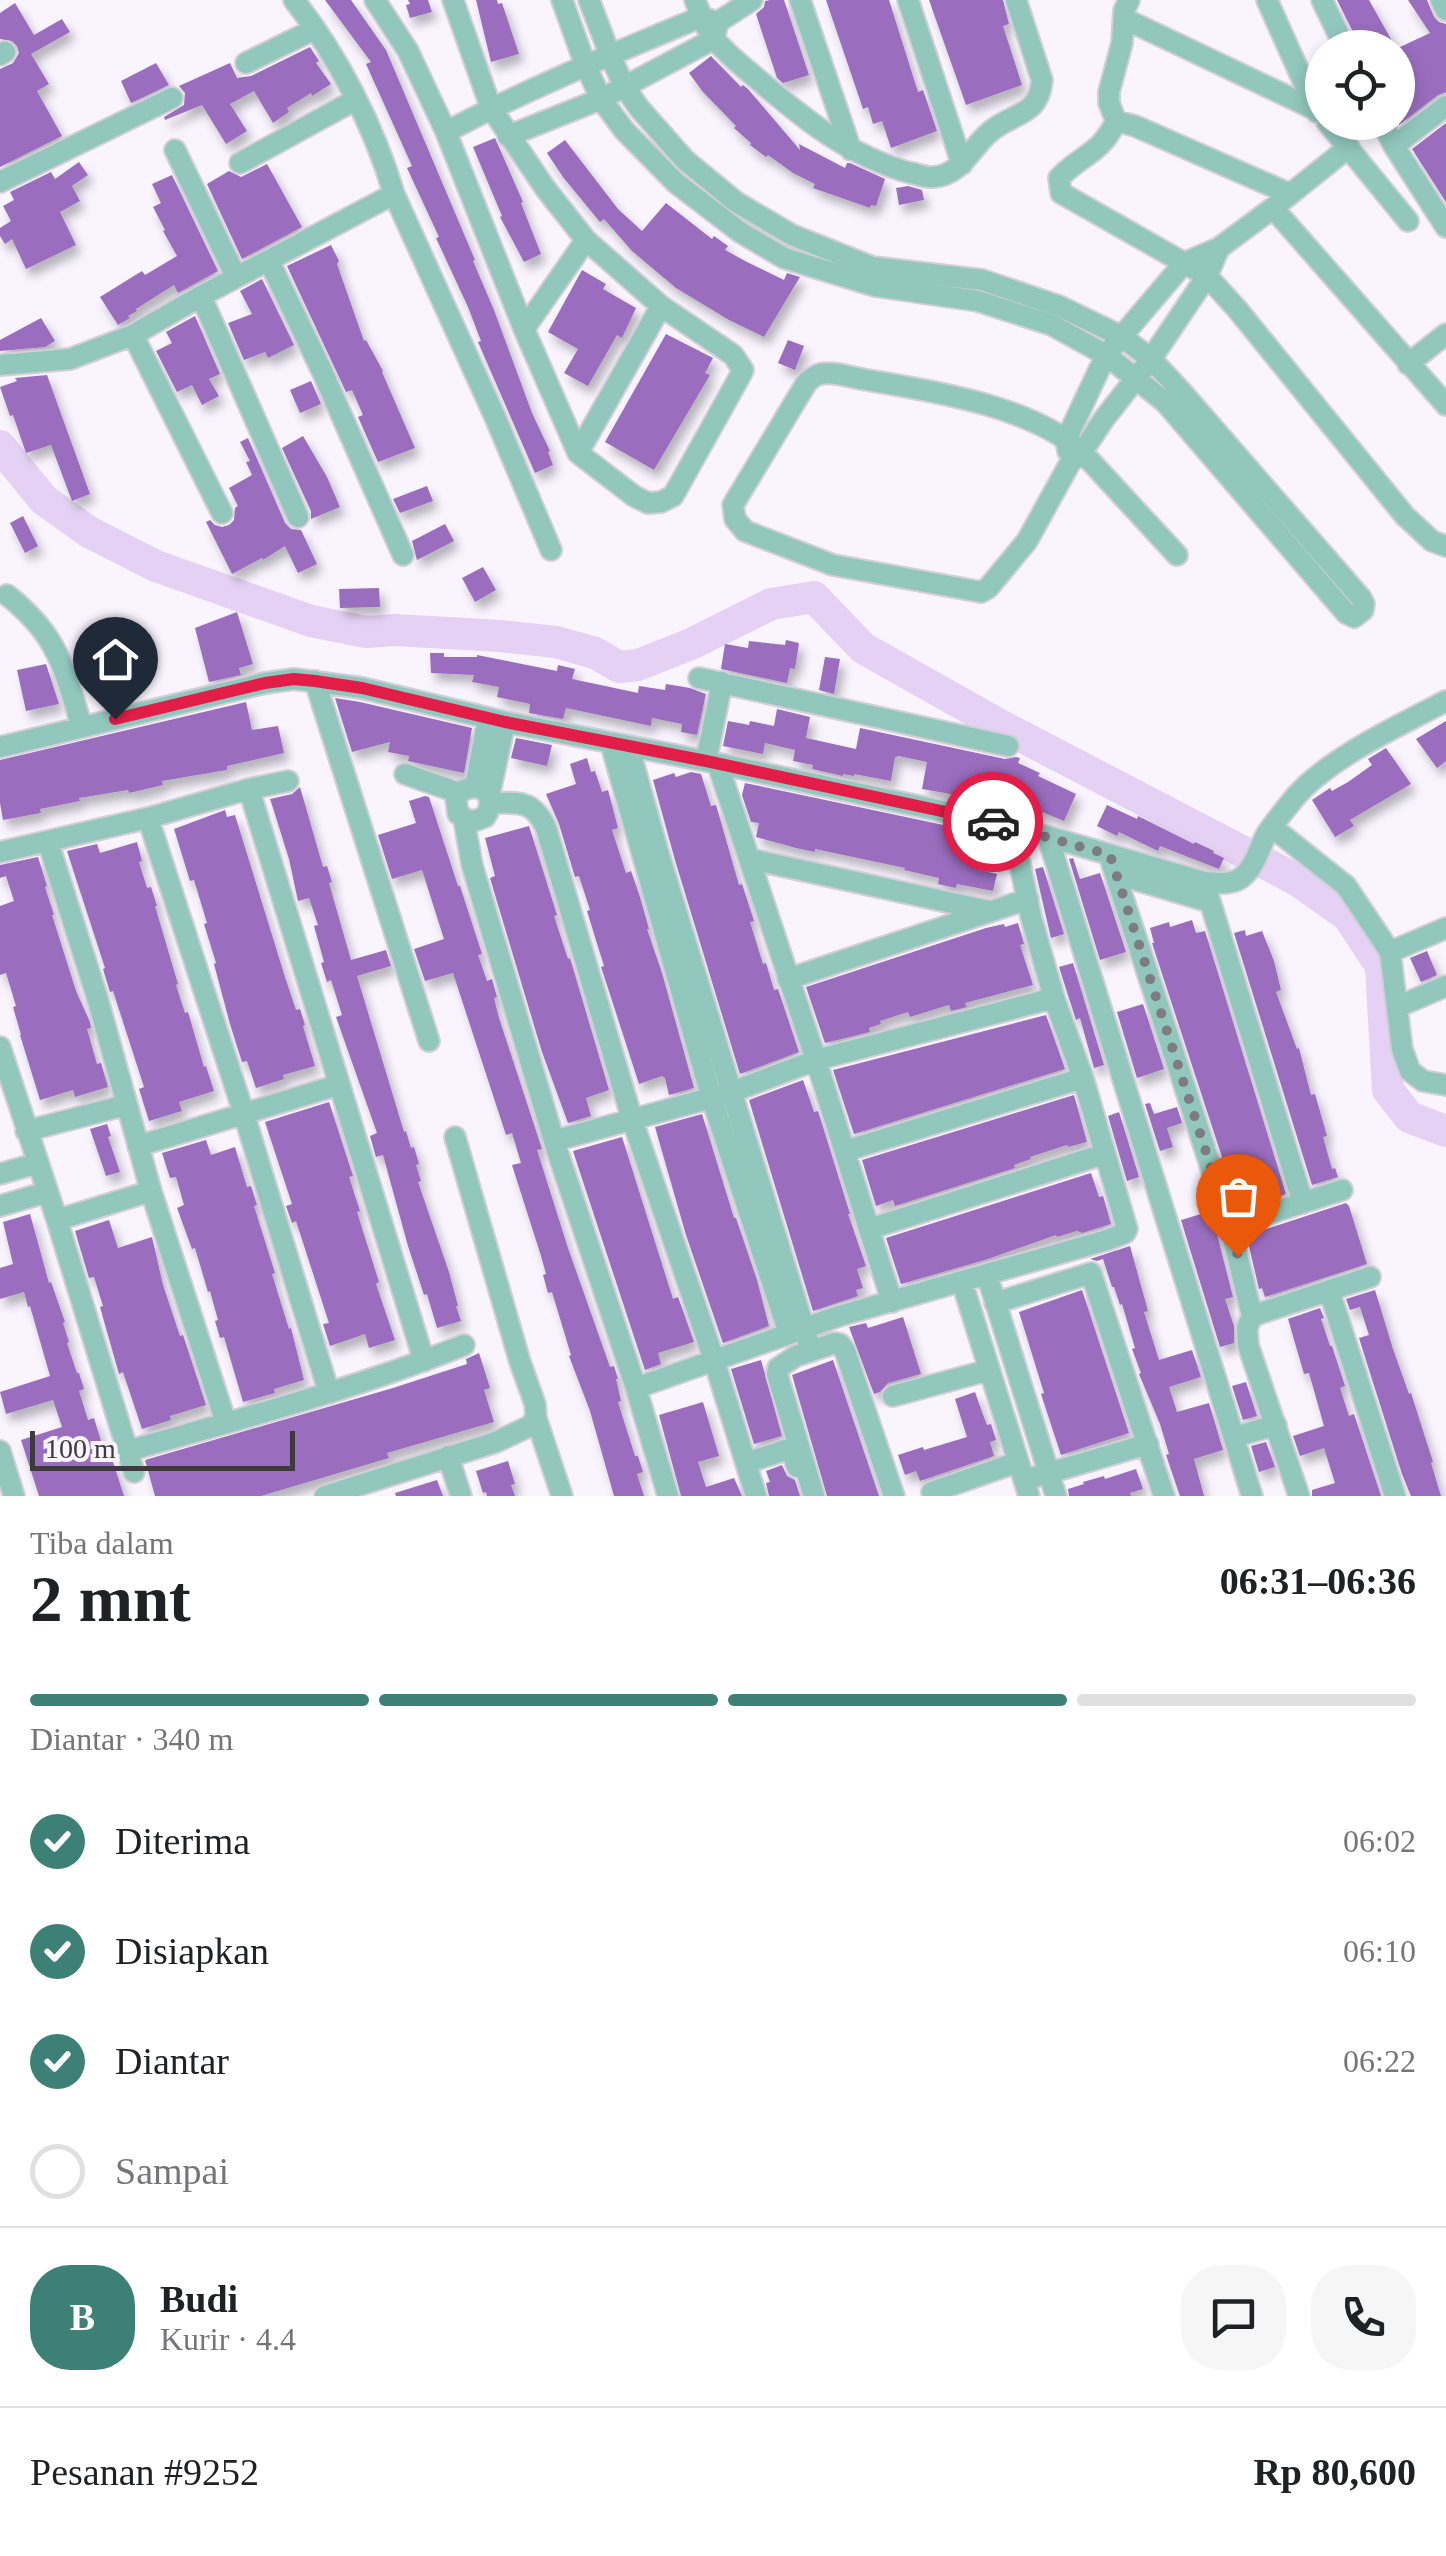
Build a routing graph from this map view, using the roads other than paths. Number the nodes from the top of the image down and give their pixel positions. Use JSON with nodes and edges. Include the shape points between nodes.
{"nodes":[{"id":1,"x":294,"y":0,"type":"edge"},
{"id":2,"x":375,"y":0,"type":"edge"},
{"id":3,"x":453,"y":0,"type":"edge"},
{"id":4,"x":562,"y":0,"type":"edge"},
{"id":5,"x":589,"y":0,"type":"edge"},
{"id":6,"x":752,"y":0,"type":"edge"},
{"id":7,"x":800,"y":0,"type":"edge"},
{"id":8,"x":908,"y":0,"type":"edge"},
{"id":9,"x":1016,"y":0,"type":"edge"},
{"id":10,"x":1266,"y":0,"type":"edge"},
{"id":11,"x":1322,"y":0,"type":"edge"},
{"id":12,"x":1440,"y":0,"type":"edge"},
{"id":13,"x":1127,"y":10,"type":"edge"},
{"id":14,"x":1446,"y":10,"type":"edge"},
{"id":15,"x":707,"y":20,"type":"edge"},
{"id":16,"x":315,"y":29,"type":"junction"},
{"id":17,"x":1336,"y":30,"type":"edge"},
{"id":18,"x":610,"y":55,"type":"junction"},
{"id":19,"x":246,"y":64,"type":"dead end"},
{"id":20,"x":585,"y":64,"type":"junction"},
{"id":21,"x":1305,"y":82,"type":"edge"},
{"id":22,"x":624,"y":86,"type":"junction"},
{"id":23,"x":172,"y":98,"type":"dead end"},
{"id":24,"x":601,"y":99,"type":"junction"},
{"id":25,"x":355,"y":100,"type":"junction"},
{"id":26,"x":1446,"y":106,"type":"edge"},
{"id":27,"x":1305,"y":107,"type":"edge"},
{"id":28,"x":491,"y":108,"type":"junction"},
{"id":29,"x":1116,"y":120,"type":"junction"},
{"id":30,"x":446,"y":132,"type":"junction"},
{"id":31,"x":508,"y":136,"type":"junction"},
{"id":32,"x":1343,"y":140,"type":"edge"},
{"id":33,"x":1391,"y":140,"type":"edge"},
{"id":34,"x":1394,"y":146,"type":"junction"},
{"id":35,"x":1349,"y":147,"type":"junction"},
{"id":36,"x":175,"y":150,"type":"dead end"},
{"id":37,"x":851,"y":150,"type":"junction"},
{"id":38,"x":240,"y":163,"type":"dead end"},
{"id":39,"x":962,"y":164,"type":"junction"},
{"id":40,"x":0,"y":182,"type":"edge"},
{"id":41,"x":394,"y":194,"type":"junction"},
{"id":42,"x":1290,"y":194,"type":"junction"},
{"id":43,"x":1272,"y":208,"type":"junction"},
{"id":44,"x":1408,"y":221,"type":"dead end"},
{"id":45,"x":1446,"y":228,"type":"edge"},
{"id":46,"x":586,"y":240,"type":"junction"},
{"id":47,"x":1218,"y":248,"type":"junction"},
{"id":48,"x":269,"y":261,"type":"junction"},
{"id":49,"x":1184,"y":263,"type":"junction"},
{"id":50,"x":1207,"y":276,"type":"junction"},
{"id":51,"x":236,"y":277,"type":"junction"},
{"id":52,"x":200,"y":296,"type":"junction"},
{"id":53,"x":661,"y":306,"type":"junction"},
{"id":54,"x":524,"y":329,"type":"junction"},
{"id":55,"x":1446,"y":334,"type":"edge"},
{"id":56,"x":133,"y":335,"type":"junction"},
{"id":57,"x":1121,"y":336,"type":"junction"},
{"id":58,"x":1106,"y":355,"type":"junction"},
{"id":59,"x":1151,"y":358,"type":"junction"},
{"id":60,"x":1408,"y":364,"type":"junction"},
{"id":61,"x":0,"y":365,"type":"edge"},
{"id":62,"x":1136,"y":377,"type":"junction"},
{"id":63,"x":1446,"y":405,"type":"edge"},
{"id":64,"x":1073,"y":452,"type":"junction"},
{"id":65,"x":578,"y":453,"type":"junction"},
{"id":66,"x":1249,"y":483,"type":"junction"},
{"id":67,"x":222,"y":513,"type":"dead end"},
{"id":68,"x":298,"y":518,"type":"dead end"},
{"id":69,"x":1446,"y":546,"type":"edge"},
{"id":70,"x":551,"y":550,"type":"dead end"},
{"id":71,"x":403,"y":555,"type":"dead end"},
{"id":72,"x":1177,"y":556,"type":"dead end"},
{"id":73,"x":6,"y":595,"type":"dead end"},
{"id":74,"x":699,"y":678,"type":"dead end"},
{"id":75,"x":315,"y":681,"type":"junction"},
{"id":76,"x":722,"y":682,"type":"junction"},
{"id":77,"x":1446,"y":701,"type":"edge"},
{"id":78,"x":497,"y":720,"type":"junction"},
{"id":79,"x":82,"y":727,"type":"junction"},
{"id":80,"x":620,"y":746,"type":"junction"},
{"id":81,"x":1008,"y":746,"type":"dead end"},
{"id":82,"x":0,"y":747,"type":"edge"},
{"id":83,"x":712,"y":763,"type":"junction"},
{"id":84,"x":404,"y":774,"type":"dead end"},
{"id":85,"x":288,"y":781,"type":"dead end"},
{"id":86,"x":249,"y":789,"type":"junction"},
{"id":87,"x":478,"y":795,"type":"junction"},
{"id":88,"x":148,"y":818,"type":"junction"},
{"id":89,"x":464,"y":820,"type":"junction"},
{"id":90,"x":1012,"y":826,"type":"junction"},
{"id":91,"x":1269,"y":830,"type":"junction"},
{"id":92,"x":1048,"y":837,"type":"junction"},
{"id":93,"x":48,"y":842,"type":"junction"},
{"id":94,"x":0,"y":852,"type":"edge"},
{"id":95,"x":750,"y":860,"type":"junction"},
{"id":96,"x":1112,"y":865,"type":"junction"},
{"id":97,"x":1207,"y":892,"type":"junction"},
{"id":98,"x":1028,"y":898,"type":"junction"},
{"id":99,"x":991,"y":911,"type":"junction"},
{"id":100,"x":1446,"y":928,"type":"edge"},
{"id":101,"x":1390,"y":952,"type":"junction"},
{"id":102,"x":788,"y":979,"type":"junction"},
{"id":103,"x":1446,"y":986,"type":"edge"},
{"id":104,"x":1054,"y":998,"type":"junction"},
{"id":105,"x":1397,"y":1007,"type":"junction"},
{"id":106,"x":429,"y":1041,"type":"dead end"},
{"id":107,"x":0,"y":1047,"type":"edge"},
{"id":108,"x":816,"y":1060,"type":"junction"},
{"id":109,"x":1083,"y":1078,"type":"junction"},
{"id":110,"x":338,"y":1085,"type":"junction"},
{"id":111,"x":1446,"y":1085,"type":"edge"},
{"id":112,"x":721,"y":1094,"type":"junction"},
{"id":113,"x":126,"y":1105,"type":"junction"},
{"id":114,"x":244,"y":1114,"type":"junction"},
{"id":115,"x":632,"y":1119,"type":"junction"},
{"id":116,"x":26,"y":1131,"type":"junction"},
{"id":117,"x":454,"y":1137,"type":"dead end"},
{"id":118,"x":554,"y":1141,"type":"junction"},
{"id":119,"x":138,"y":1146,"type":"junction"},
{"id":120,"x":845,"y":1152,"type":"junction"},
{"id":121,"x":1104,"y":1154,"type":"junction"},
{"id":122,"x":38,"y":1163,"type":"junction"},
{"id":123,"x":0,"y":1174,"type":"edge"},
{"id":124,"x":1342,"y":1190,"type":"dead end"},
{"id":125,"x":152,"y":1191,"type":"junction"},
{"id":126,"x":47,"y":1192,"type":"junction"},
{"id":127,"x":1302,"y":1203,"type":"junction"},
{"id":128,"x":0,"y":1206,"type":"edge"},
{"id":129,"x":57,"y":1220,"type":"junction"},
{"id":130,"x":1230,"y":1226,"type":"junction"},
{"id":131,"x":869,"y":1230,"type":"junction"},
{"id":132,"x":1083,"y":1247,"type":"junction"},
{"id":133,"x":1091,"y":1273,"type":"junction"},
{"id":134,"x":987,"y":1275,"type":"junction"},
{"id":135,"x":1370,"y":1277,"type":"dead end"},
{"id":136,"x":962,"y":1282,"type":"junction"},
{"id":137,"x":1328,"y":1290,"type":"junction"},
{"id":138,"x":892,"y":1302,"type":"junction"},
{"id":139,"x":995,"y":1303,"type":"junction"},
{"id":140,"x":1252,"y":1316,"type":"junction"},
{"id":141,"x":796,"y":1332,"type":"junction"},
{"id":142,"x":464,"y":1344,"type":"dead end"},
{"id":143,"x":811,"y":1351,"type":"junction"},
{"id":144,"x":714,"y":1360,"type":"junction"},
{"id":145,"x":424,"y":1361,"type":"junction"},
{"id":146,"x":989,"y":1370,"type":"junction"},
{"id":147,"x":636,"y":1388,"type":"junction"},
{"id":148,"x":329,"y":1393,"type":"junction"},
{"id":149,"x":893,"y":1396,"type":"dead end"},
{"id":150,"x":536,"y":1418,"type":"junction"},
{"id":151,"x":226,"y":1423,"type":"junction"},
{"id":152,"x":1276,"y":1425,"type":"junction"},
{"id":153,"x":1234,"y":1437,"type":"junction"},
{"id":154,"x":1148,"y":1444,"type":"junction"},
{"id":155,"x":0,"y":1451,"type":"edge"},
{"id":156,"x":127,"y":1451,"type":"junction"},
{"id":157,"x":448,"y":1456,"type":"junction"},
{"id":158,"x":746,"y":1464,"type":"junction"},
{"id":159,"x":134,"y":1472,"type":"dead end"},
{"id":160,"x":1048,"y":1473,"type":"junction"},
{"id":161,"x":1024,"y":1480,"type":"edge"},
{"id":162,"x":360,"y":1491,"type":"edge"},
{"id":163,"x":932,"y":1492,"type":"dead end"},
{"id":164,"x":14,"y":1496,"type":"edge"},
{"id":165,"x":325,"y":1496,"type":"edge"},
{"id":166,"x":461,"y":1496,"type":"edge"},
{"id":167,"x":562,"y":1496,"type":"edge"},
{"id":168,"x":668,"y":1496,"type":"edge"},
{"id":169,"x":756,"y":1496,"type":"edge"},
{"id":170,"x":806,"y":1496,"type":"edge"},
{"id":171,"x":814,"y":1496,"type":"edge"},
{"id":172,"x":894,"y":1496,"type":"edge"},
{"id":173,"x":1056,"y":1496,"type":"edge"},
{"id":174,"x":1164,"y":1496,"type":"edge"},
{"id":175,"x":1252,"y":1496,"type":"edge"},
{"id":176,"x":1299,"y":1496,"type":"edge"},
{"id":177,"x":1395,"y":1496,"type":"edge"}],
"edges":[{"from":1,"to":16,"type":"street"},
{"from":2,"to":30,"type":"street"},
{"from":3,"to":28,"type":"street"},
{"from":4,"to":20,"type":"street"},
{"from":5,"to":18,"type":"street"},
{"from":6,"to":15,"type":"street"},
{"from":7,"to":37,"type":"street"},
{"from":8,"to":39,"type":"street"},
{"from":9,"to":39,"type":"street","via":[[1041,94],[1032,108],[993,129]]},
{"from":10,"to":21,"type":"street"},
{"from":11,"to":17,"type":"street"},
{"from":12,"to":14,"type":"street"},
{"from":13,"to":27,"type":"street"},
{"from":13,"to":29,"type":"street","via":[[1109,92]]},
{"from":15,"to":18,"type":"street"},
{"from":15,"to":22,"type":"street"},
{"from":15,"to":37,"type":"street","via":[[796,113]]},
{"from":16,"to":19,"type":"street"},
{"from":16,"to":25,"type":"street"},
{"from":18,"to":20,"type":"street"},
{"from":18,"to":22,"type":"street"},
{"from":20,"to":24,"type":"street"},
{"from":20,"to":28,"type":"street"},
{"from":22,"to":24,"type":"street"},
{"from":22,"to":57,"type":"street","via":[[685,160],[736,202],[792,235],[872,267],[982,280]]},
{"from":23,"to":40,"type":"street"},
{"from":24,"to":31,"type":"street"},
{"from":24,"to":58,"type":"street","via":[[676,183],[784,258],[875,286],[978,301],[1052,325]]},
{"from":25,"to":38,"type":"street"},
{"from":25,"to":41,"type":"street"},
{"from":26,"to":34,"type":"street"},
{"from":28,"to":30,"type":"street"},
{"from":28,"to":31,"type":"street"},
{"from":29,"to":42,"type":"street"},
{"from":29,"to":49,"type":"street","via":[[1108,138],[1059,178],[1061,193]]},
{"from":30,"to":54,"type":"street"},
{"from":31,"to":46,"type":"street"},
{"from":32,"to":35,"type":"street"},
{"from":33,"to":34,"type":"street"},
{"from":34,"to":45,"type":"street"},
{"from":35,"to":42,"type":"street"},
{"from":35,"to":44,"type":"street"},
{"from":36,"to":51,"type":"street"},
{"from":37,"to":39,"type":"street","via":[[931,178]]},
{"from":41,"to":48,"type":"street"},
{"from":41,"to":70,"type":"street"},
{"from":42,"to":43,"type":"street"},
{"from":43,"to":47,"type":"street"},
{"from":43,"to":60,"type":"street"},
{"from":46,"to":53,"type":"street"},
{"from":46,"to":54,"type":"street"},
{"from":47,"to":49,"type":"street"},
{"from":47,"to":50,"type":"street"},
{"from":48,"to":51,"type":"street"},
{"from":48,"to":71,"type":"street"},
{"from":49,"to":50,"type":"street"},
{"from":49,"to":57,"type":"street"},
{"from":50,"to":59,"type":"street"},
{"from":50,"to":69,"type":"street","via":[[1406,516],[1432,542]]},
{"from":51,"to":52,"type":"street"},
{"from":52,"to":56,"type":"street"},
{"from":52,"to":68,"type":"street"},
{"from":53,"to":65,"type":"street"},
{"from":53,"to":65,"type":"street","via":[[733,355],[743,370],[674,496],[648,503]]},
{"from":54,"to":65,"type":"street"},
{"from":55,"to":60,"type":"street"},
{"from":56,"to":61,"type":"street","via":[[70,360]]},
{"from":56,"to":67,"type":"street"},
{"from":57,"to":58,"type":"street"},
{"from":57,"to":59,"type":"street"},
{"from":58,"to":62,"type":"street"},
{"from":58,"to":64,"type":"street"},
{"from":59,"to":62,"type":"street"},
{"from":59,"to":66,"type":"street"},
{"from":60,"to":63,"type":"street"},
{"from":62,"to":64,"type":"street"},
{"from":62,"to":66,"type":"street"},
{"from":64,"to":64,"type":"street","via":[[1027,540],[982,592],[834,566],[745,531],[732,505],[806,382],[822,373],[977,402],[1030,421]]},
{"from":64,"to":72,"type":"street"},
{"from":66,"to":66,"type":"street","via":[[1360,598],[1364,608],[1356,616],[1343,610]]},
{"from":73,"to":79,"type":"street","via":[[50,638]]},
{"from":74,"to":76,"type":"street"},
{"from":75,"to":78,"type":"street"},
{"from":75,"to":79,"type":"street","via":[[265,683]]},
{"from":75,"to":106,"type":"street"},
{"from":76,"to":81,"type":"street"},
{"from":76,"to":83,"type":"street"},
{"from":77,"to":91,"type":"street","via":[[1335,764]]},
{"from":78,"to":80,"type":"street"},
{"from":78,"to":87,"type":"street"},
{"from":79,"to":82,"type":"street"},
{"from":80,"to":83,"type":"street"},
{"from":80,"to":112,"type":"street"},
{"from":83,"to":90,"type":"street"},
{"from":83,"to":95,"type":"street"},
{"from":84,"to":87,"type":"street"},
{"from":85,"to":86,"type":"street"},
{"from":86,"to":88,"type":"street"},
{"from":86,"to":110,"type":"street"},
{"from":87,"to":89,"type":"street","via":[[456,807]]},
{"from":87,"to":89,"type":"street","via":[[490,811],[479,821]]},
{"from":87,"to":115,"type":"street","via":[[524,803],[540,815]]},
{"from":88,"to":93,"type":"street"},
{"from":88,"to":114,"type":"street"},
{"from":89,"to":118,"type":"street"},
{"from":90,"to":92,"type":"street"},
{"from":90,"to":98,"type":"street"},
{"from":91,"to":97,"type":"street","via":[[1250,868]]},
{"from":91,"to":101,"type":"street","via":[[1346,886]]},
{"from":92,"to":96,"type":"street"},
{"from":92,"to":153,"type":"street"},
{"from":93,"to":94,"type":"street"},
{"from":93,"to":113,"type":"street"},
{"from":95,"to":99,"type":"street"},
{"from":95,"to":102,"type":"street"},
{"from":96,"to":97,"type":"street"},
{"from":96,"to":130,"type":"street"},
{"from":97,"to":127,"type":"street"},
{"from":98,"to":99,"type":"street"},
{"from":98,"to":104,"type":"street"},
{"from":99,"to":102,"type":"street"},
{"from":100,"to":101,"type":"street"},
{"from":101,"to":105,"type":"street"},
{"from":102,"to":108,"type":"street"},
{"from":103,"to":105,"type":"street"},
{"from":104,"to":108,"type":"street"},
{"from":104,"to":109,"type":"street"},
{"from":105,"to":111,"type":"street","via":[[1410,1071]]},
{"from":107,"to":116,"type":"street"},
{"from":108,"to":112,"type":"street"},
{"from":108,"to":120,"type":"street"},
{"from":109,"to":120,"type":"street"},
{"from":109,"to":121,"type":"street"},
{"from":110,"to":114,"type":"street"},
{"from":110,"to":145,"type":"street"},
{"from":112,"to":115,"type":"street"},
{"from":112,"to":141,"type":"street"},
{"from":113,"to":116,"type":"street"},
{"from":113,"to":119,"type":"street"},
{"from":114,"to":119,"type":"street"},
{"from":114,"to":148,"type":"street"},
{"from":115,"to":118,"type":"street"},
{"from":115,"to":144,"type":"street"},
{"from":116,"to":122,"type":"street"},
{"from":117,"to":150,"type":"street"},
{"from":118,"to":147,"type":"street"},
{"from":119,"to":125,"type":"street"},
{"from":120,"to":131,"type":"street"},
{"from":121,"to":131,"type":"street"},
{"from":121,"to":132,"type":"street","via":[[1127,1228]]},
{"from":122,"to":123,"type":"street"},
{"from":122,"to":126,"type":"street"},
{"from":124,"to":127,"type":"street"},
{"from":125,"to":129,"type":"street"},
{"from":125,"to":151,"type":"street"},
{"from":126,"to":128,"type":"street"},
{"from":126,"to":129,"type":"street"},
{"from":127,"to":130,"type":"street"},
{"from":129,"to":156,"type":"street"},
{"from":130,"to":140,"type":"street"},
{"from":131,"to":138,"type":"street"},
{"from":132,"to":133,"type":"street"},
{"from":132,"to":134,"type":"street"},
{"from":133,"to":139,"type":"street"},
{"from":133,"to":154,"type":"street"},
{"from":134,"to":136,"type":"street"},
{"from":134,"to":139,"type":"street"},
{"from":135,"to":137,"type":"street"},
{"from":136,"to":138,"type":"street"},
{"from":136,"to":146,"type":"street"},
{"from":137,"to":140,"type":"street"},
{"from":137,"to":177,"type":"street"},
{"from":138,"to":141,"type":"street"},
{"from":139,"to":160,"type":"street"},
{"from":140,"to":152,"type":"street","via":[[1248,1345]]},
{"from":141,"to":143,"type":"street"},
{"from":141,"to":144,"type":"street"},
{"from":142,"to":145,"type":"street"},
{"from":143,"to":171,"type":"street","via":[[783,1362],[777,1374]]},
{"from":143,"to":172,"type":"street","via":[[843,1347]]},
{"from":144,"to":147,"type":"street"},
{"from":144,"to":158,"type":"street"},
{"from":145,"to":148,"type":"street"},
{"from":146,"to":149,"type":"street"},
{"from":146,"to":161,"type":"street"},
{"from":147,"to":168,"type":"street"},
{"from":148,"to":151,"type":"street"},
{"from":150,"to":157,"type":"street","via":[[496,1442]]},
{"from":150,"to":167,"type":"street"},
{"from":151,"to":156,"type":"street"},
{"from":152,"to":153,"type":"street"},
{"from":152,"to":176,"type":"street"},
{"from":153,"to":175,"type":"street"},
{"from":154,"to":160,"type":"street"},
{"from":154,"to":174,"type":"street"},
{"from":155,"to":164,"type":"street"},
{"from":156,"to":159,"type":"street"},
{"from":157,"to":162,"type":"street"},
{"from":157,"to":166,"type":"street"},
{"from":158,"to":169,"type":"street"},
{"from":158,"to":170,"type":"street","via":[[791,1448]]},
{"from":160,"to":161,"type":"street"},
{"from":160,"to":173,"type":"street"},
{"from":161,"to":163,"type":"street"},
{"from":162,"to":165,"type":"street"}]}
